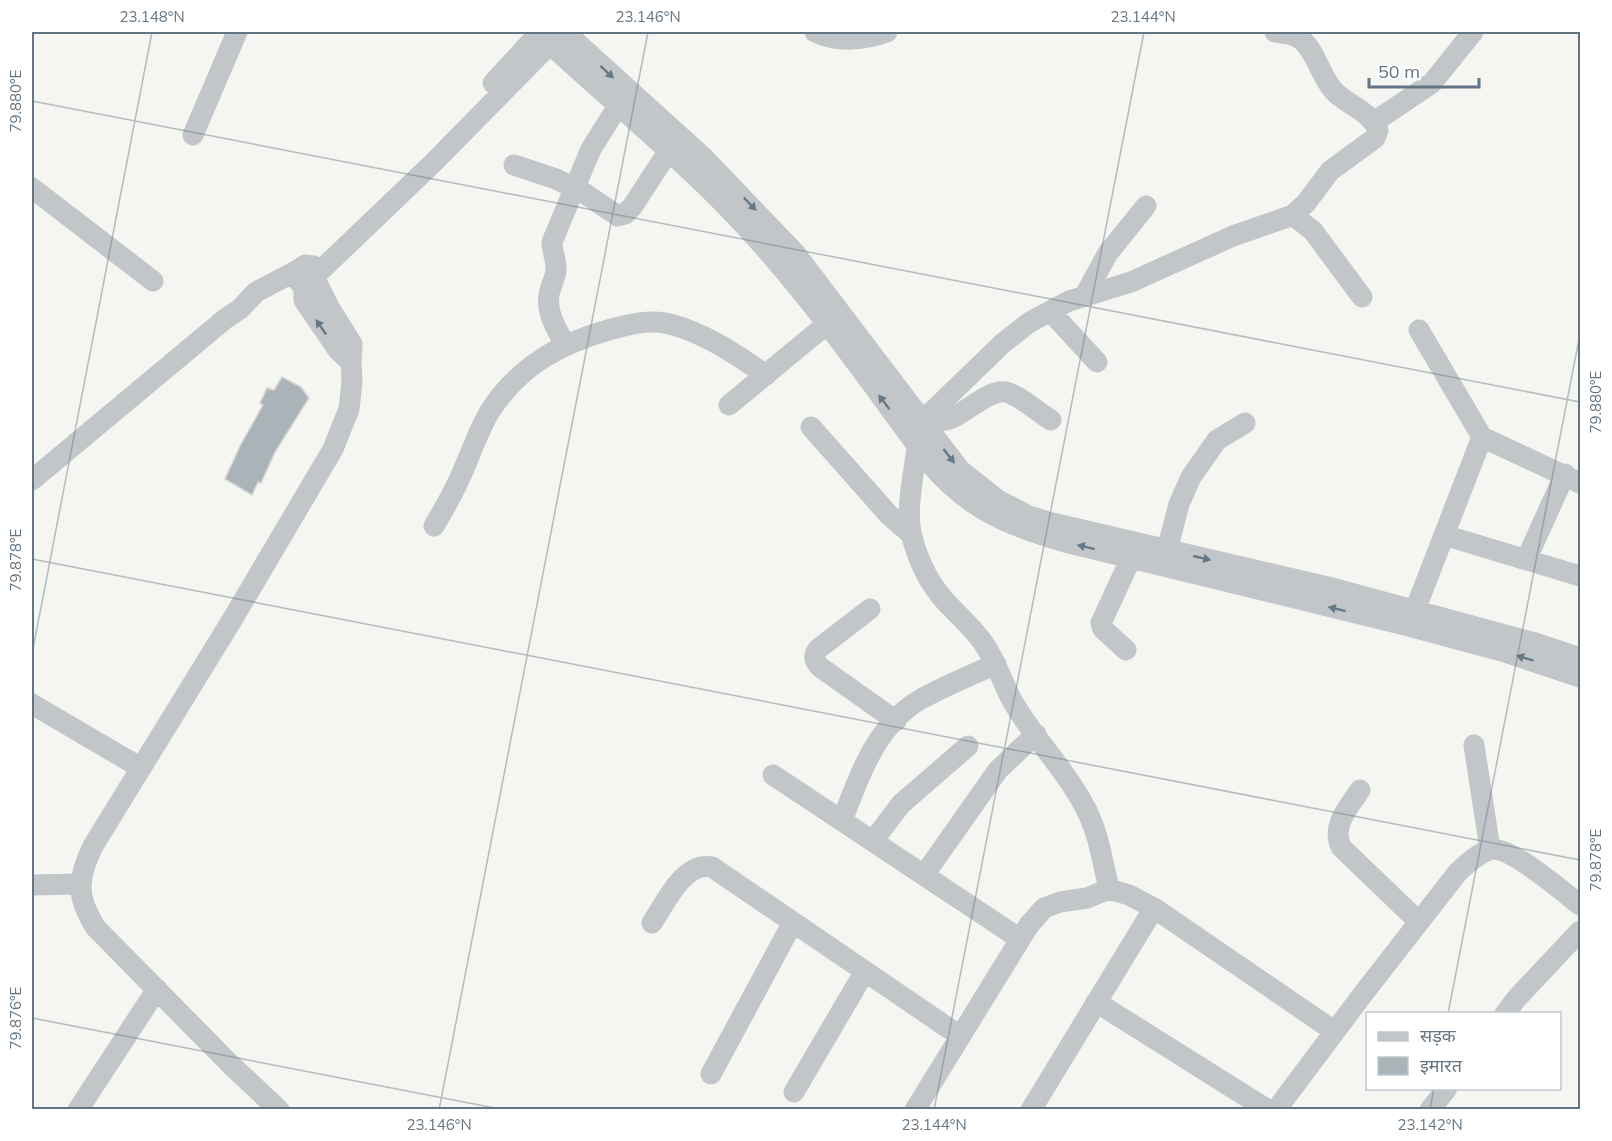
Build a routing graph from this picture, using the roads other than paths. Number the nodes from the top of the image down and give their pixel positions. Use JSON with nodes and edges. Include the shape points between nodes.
{"nodes":[{"id":1,"x":237,"y":32,"type":"edge"},
{"id":2,"x":816,"y":32,"type":"edge"},
{"id":3,"x":887,"y":32,"type":"edge"},
{"id":4,"x":1275,"y":32,"type":"edge"},
{"id":5,"x":1473,"y":32,"type":"edge"},
{"id":6,"x":549,"y":34,"type":"edge"},
{"id":7,"x":618,"y":106,"type":"junction"},
{"id":8,"x":1374,"y":122,"type":"junction"},
{"id":9,"x":193,"y":135,"type":"dead end"},
{"id":10,"x":668,"y":152,"type":"junction"},
{"id":11,"x":514,"y":165,"type":"dead end"},
{"id":12,"x":32,"y":188,"type":"edge"},
{"id":13,"x":576,"y":188,"type":"junction"},
{"id":14,"x":1146,"y":206,"type":"dead end"},
{"id":15,"x":1293,"y":215,"type":"junction"},
{"id":16,"x":307,"y":276,"type":"junction"},
{"id":17,"x":153,"y":281,"type":"dead end"},
{"id":18,"x":1085,"y":295,"type":"junction"},
{"id":19,"x":1362,"y":297,"type":"dead end"},
{"id":20,"x":1050,"y":311,"type":"junction"},
{"id":21,"x":827,"y":324,"type":"junction"},
{"id":22,"x":1419,"y":330,"type":"dead end"},
{"id":23,"x":565,"y":345,"type":"junction"},
{"id":24,"x":1097,"y":362,"type":"dead end"},
{"id":25,"x":766,"y":375,"type":"junction"},
{"id":26,"x":729,"y":405,"type":"dead end"},
{"id":27,"x":1050,"y":420,"type":"dead end"},
{"id":28,"x":1245,"y":423,"type":"dead end"},
{"id":29,"x":811,"y":427,"type":"dead end"},
{"id":30,"x":919,"y":428,"type":"junction"},
{"id":31,"x":1482,"y":437,"type":"junction"},
{"id":32,"x":1573,"y":478,"type":"edge"},
{"id":33,"x":32,"y":480,"type":"edge"},
{"id":34,"x":434,"y":526,"type":"dead end"},
{"id":35,"x":911,"y":534,"type":"junction"},
{"id":36,"x":1444,"y":535,"type":"junction"},
{"id":37,"x":1167,"y":550,"type":"junction"},
{"id":38,"x":1131,"y":558,"type":"junction"},
{"id":39,"x":1526,"y":560,"type":"junction"},
{"id":40,"x":1580,"y":574,"type":"edge"},
{"id":41,"x":870,"y":609,"type":"dead end"},
{"id":42,"x":1412,"y":619,"type":"junction"},
{"id":43,"x":1126,"y":650,"type":"dead end"},
{"id":44,"x":1581,"y":658,"type":"edge"},
{"id":45,"x":996,"y":664,"type":"junction"},
{"id":46,"x":1581,"y":677,"type":"edge"},
{"id":47,"x":32,"y":704,"type":"edge"},
{"id":48,"x":896,"y":721,"type":"junction"},
{"id":49,"x":1036,"y":734,"type":"junction"},
{"id":50,"x":1474,"y":745,"type":"dead end"},
{"id":51,"x":968,"y":746,"type":"dead end"},
{"id":52,"x":141,"y":768,"type":"junction"},
{"id":53,"x":773,"y":775,"type":"dead end"},
{"id":54,"x":1360,"y":790,"type":"dead end"},
{"id":55,"x":842,"y":821,"type":"junction"},
{"id":56,"x":873,"y":842,"type":"junction"},
{"id":57,"x":1491,"y":849,"type":"junction"},
{"id":58,"x":924,"y":875,"type":"junction"},
{"id":59,"x":80,"y":884,"type":"junction"},
{"id":60,"x":32,"y":885,"type":"edge"},
{"id":61,"x":1109,"y":890,"type":"junction"},
{"id":62,"x":1581,"y":905,"type":"edge"},
{"id":63,"x":1154,"y":908,"type":"junction"},
{"id":64,"x":793,"y":922,"type":"junction"},
{"id":65,"x":1419,"y":922,"type":"junction"},
{"id":66,"x":652,"y":923,"type":"dead end"},
{"id":67,"x":1020,"y":939,"type":"junction"},
{"id":68,"x":1578,"y":941,"type":"edge"},
{"id":69,"x":865,"y":972,"type":"junction"},
{"id":70,"x":157,"y":989,"type":"junction"},
{"id":71,"x":1096,"y":1002,"type":"junction"},
{"id":72,"x":1507,"y":1012,"type":"edge"},
{"id":73,"x":1334,"y":1031,"type":"junction"},
{"id":74,"x":960,"y":1036,"type":"junction"},
{"id":75,"x":711,"y":1074,"type":"dead end"},
{"id":76,"x":1446,"y":1090,"type":"edge"},
{"id":77,"x":794,"y":1092,"type":"dead end"},
{"id":78,"x":1034,"y":1108,"type":"edge"},
{"id":79,"x":1431,"y":1109,"type":"edge"},
{"id":80,"x":78,"y":1110,"type":"edge"},
{"id":81,"x":279,"y":1110,"type":"edge"},
{"id":82,"x":915,"y":1110,"type":"edge"},
{"id":83,"x":1268,"y":1110,"type":"edge"},
{"id":84,"x":1276,"y":1110,"type":"edge"}],
"edges":[{"from":1,"to":9,"type":"street"},
{"from":2,"to":3,"type":"street","via":[[864,39]]},
{"from":4,"to":8,"type":"street","via":[[1292,34],[1303,41],[1333,90]]},
{"from":5,"to":8,"type":"street","via":[[1432,83]]},
{"from":6,"to":7,"type":"street"},
{"from":6,"to":16,"type":"street","via":[[447,149]]},
{"from":6,"to":30,"type":"street","one_way":true,"via":[[703,157],[795,252]]},
{"from":7,"to":10,"type":"street"},
{"from":7,"to":13,"type":"street","via":[[591,148]]},
{"from":8,"to":15,"type":"street","via":[[1378,130],[1375,138],[1330,171]]},
{"from":10,"to":13,"type":"street","via":[[625,214],[612,213]]},
{"from":10,"to":21,"type":"street","via":[[723,203],[788,274]]},
{"from":11,"to":13,"type":"street"},
{"from":12,"to":17,"type":"street"},
{"from":13,"to":23,"type":"street","via":[[552,242],[556,271],[548,307]]},
{"from":14,"to":18,"type":"street","via":[[1108,253]]},
{"from":15,"to":18,"type":"street","via":[[1233,236],[1131,282]]},
{"from":15,"to":19,"type":"street","via":[[1313,231]]},
{"from":16,"to":33,"type":"street","via":[[256,292]]},
{"from":16,"to":52,"type":"street","via":[[352,345],[349,409],[333,449]]},
{"from":18,"to":20,"type":"street"},
{"from":20,"to":24,"type":"street"},
{"from":20,"to":30,"type":"street","via":[[1018,330]]},
{"from":21,"to":25,"type":"street"},
{"from":30,"to":21,"type":"street","one_way":true},
{"from":22,"to":31,"type":"street"},
{"from":23,"to":25,"type":"street","via":[[635,322],[668,323],[704,336]]},
{"from":23,"to":34,"type":"street","via":[[541,359],[503,394],[490,412]]},
{"from":25,"to":26,"type":"street"},
{"from":27,"to":30,"type":"street","via":[[1003,392],[947,421]]},
{"from":28,"to":37,"type":"street","via":[[1216,440],[1191,477]]},
{"from":29,"to":35,"type":"street","via":[[889,515]]},
{"from":30,"to":35,"type":"street"},
{"from":30,"to":37,"type":"street","one_way":true,"via":[[960,470],[1012,508],[1048,522]]},
{"from":38,"to":30,"type":"street","one_way":true,"via":[[1033,533],[987,513],[948,484]]},
{"from":31,"to":32,"type":"street"},
{"from":31,"to":36,"type":"street"},
{"from":32,"to":39,"type":"street"},
{"from":35,"to":45,"type":"street","via":[[931,582],[982,641]]},
{"from":36,"to":39,"type":"street"},
{"from":36,"to":42,"type":"street"},
{"from":37,"to":42,"type":"street","one_way":true,"via":[[1328,587]]},
{"from":42,"to":38,"type":"street","one_way":true},
{"from":38,"to":43,"type":"street","via":[[1101,623]]},
{"from":39,"to":40,"type":"street"},
{"from":41,"to":48,"type":"street","via":[[818,649],[815,660]]},
{"from":42,"to":44,"type":"street","via":[[1535,643]]},
{"from":46,"to":42,"type":"street","one_way":true},
{"from":45,"to":48,"type":"street","via":[[919,700]]},
{"from":45,"to":49,"type":"street","via":[[1014,702]]},
{"from":47,"to":52,"type":"street"},
{"from":48,"to":55,"type":"street","via":[[863,766]]},
{"from":49,"to":58,"type":"street","via":[[998,770]]},
{"from":49,"to":61,"type":"street","via":[[1088,812]]},
{"from":50,"to":57,"type":"street"},
{"from":51,"to":56,"type":"street","via":[[901,804]]},
{"from":52,"to":59,"type":"street","via":[[93,846]]},
{"from":53,"to":55,"type":"street"},
{"from":54,"to":65,"type":"street","via":[[1338,827],[1341,847]]},
{"from":55,"to":56,"type":"street"},
{"from":56,"to":58,"type":"street"},
{"from":57,"to":62,"type":"street","via":[[1503,850],[1521,860]]},
{"from":57,"to":65,"type":"street","via":[[1458,872]]},
{"from":58,"to":67,"type":"street"},
{"from":59,"to":60,"type":"street"},
{"from":59,"to":70,"type":"street","via":[[86,913],[96,928]]},
{"from":61,"to":63,"type":"street"},
{"from":61,"to":67,"type":"street","via":[[1044,908]]},
{"from":63,"to":71,"type":"street"},
{"from":63,"to":73,"type":"street"},
{"from":64,"to":66,"type":"street","via":[[712,867],[703,865],[685,874]]},
{"from":64,"to":69,"type":"street"},
{"from":64,"to":75,"type":"street"},
{"from":65,"to":73,"type":"street"},
{"from":67,"to":74,"type":"street"},
{"from":68,"to":72,"type":"street"},
{"from":69,"to":74,"type":"street"},
{"from":69,"to":77,"type":"street"},
{"from":70,"to":80,"type":"street"},
{"from":70,"to":81,"type":"street"},
{"from":71,"to":78,"type":"street"},
{"from":71,"to":83,"type":"street"},
{"from":73,"to":84,"type":"street"},
{"from":74,"to":82,"type":"street"},
{"from":76,"to":79,"type":"street"}]}
